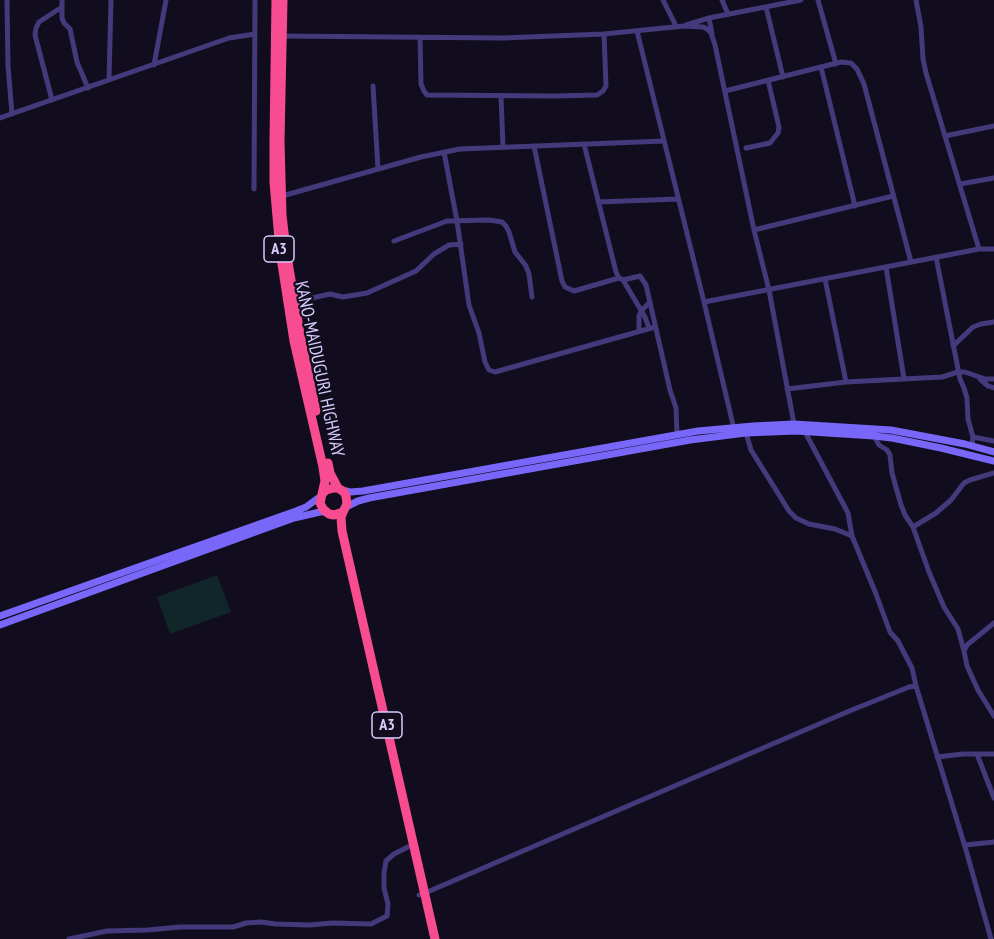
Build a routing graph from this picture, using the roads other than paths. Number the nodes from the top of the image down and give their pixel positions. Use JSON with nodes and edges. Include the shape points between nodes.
{"nodes":[{"id":1,"x":7,"y":0,"type":"edge"},
{"id":2,"x":62,"y":0,"type":"edge"},
{"id":3,"x":111,"y":0,"type":"edge"},
{"id":4,"x":166,"y":0,"type":"edge"},
{"id":5,"x":255,"y":0,"type":"edge"},
{"id":6,"x":276,"y":0,"type":"edge"},
{"id":7,"x":283,"y":0,"type":"edge"},
{"id":8,"x":663,"y":0,"type":"edge"},
{"id":9,"x":722,"y":0,"type":"edge"},
{"id":10,"x":759,"y":0,"type":"edge"},
{"id":11,"x":801,"y":0,"type":"edge"},
{"id":12,"x":818,"y":0,"type":"edge"},
{"id":13,"x":916,"y":0,"type":"edge"},
{"id":14,"x":62,"y":7,"type":"junction"},
{"id":15,"x":766,"y":7,"type":"junction"},
{"id":16,"x":759,"y":8,"type":"junction"},
{"id":17,"x":728,"y":14,"type":"junction"},
{"id":18,"x":709,"y":18,"type":"junction"},
{"id":19,"x":676,"y":26,"type":"junction"},
{"id":20,"x":684,"y":26,"type":"junction"},
{"id":21,"x":637,"y":31,"type":"junction"},
{"id":22,"x":255,"y":34,"type":"junction"},
{"id":23,"x":604,"y":34,"type":"junction"},
{"id":24,"x":282,"y":36,"type":"junction"},
{"id":25,"x":420,"y":38,"type":"junction"},
{"id":26,"x":713,"y":39,"type":"junction"},
{"id":27,"x":278,"y":60,"type":"junction"},
{"id":28,"x":836,"y":64,"type":"junction"},
{"id":29,"x":154,"y":65,"type":"junction"},
{"id":30,"x":8,"y":66,"type":"junction"},
{"id":31,"x":821,"y":67,"type":"junction"},
{"id":32,"x":0,"y":68,"type":"edge"},
{"id":33,"x":783,"y":77,"type":"junction"},
{"id":34,"x":109,"y":80,"type":"junction"},
{"id":35,"x":768,"y":80,"type":"junction"},
{"id":36,"x":373,"y":86,"type":"dead end"},
{"id":37,"x":88,"y":88,"type":"junction"},
{"id":38,"x":725,"y":91,"type":"junction"},
{"id":39,"x":501,"y":96,"type":"junction"},
{"id":40,"x":52,"y":100,"type":"junction"},
{"id":41,"x":12,"y":114,"type":"junction"},
{"id":42,"x":0,"y":118,"type":"edge"},
{"id":43,"x":994,"y":126,"type":"edge"},
{"id":44,"x":945,"y":136,"type":"junction"},
{"id":45,"x":664,"y":141,"type":"junction"},
{"id":46,"x":584,"y":144,"type":"junction"},
{"id":47,"x":534,"y":146,"type":"junction"},
{"id":48,"x":503,"y":147,"type":"junction"},
{"id":49,"x":746,"y":148,"type":"dead end"},
{"id":50,"x":444,"y":152,"type":"junction"},
{"id":51,"x":378,"y":169,"type":"junction"},
{"id":52,"x":994,"y":178,"type":"edge"},
{"id":53,"x":960,"y":184,"type":"junction"},
{"id":54,"x":254,"y":189,"type":"dead end"},
{"id":55,"x":282,"y":196,"type":"junction"},
{"id":56,"x":893,"y":196,"type":"junction"},
{"id":57,"x":678,"y":199,"type":"junction"},
{"id":58,"x":598,"y":202,"type":"junction"},
{"id":59,"x":855,"y":206,"type":"junction"},
{"id":60,"x":457,"y":221,"type":"junction"},
{"id":61,"x":754,"y":230,"type":"junction"},
{"id":62,"x":394,"y":241,"type":"dead end"},
{"id":63,"x":460,"y":244,"type":"junction"},
{"id":64,"x":979,"y":249,"type":"junction"},
{"id":65,"x":994,"y":249,"type":"edge"},
{"id":66,"x":936,"y":257,"type":"junction"},
{"id":67,"x":911,"y":262,"type":"junction"},
{"id":68,"x":886,"y":267,"type":"junction"},
{"id":69,"x":621,"y":279,"type":"junction"},
{"id":70,"x":825,"y":279,"type":"junction"},
{"id":71,"x":769,"y":290,"type":"junction"},
{"id":72,"x":532,"y":297,"type":"dead end"},
{"id":73,"x":650,"y":302,"type":"junction"},
{"id":74,"x":704,"y":302,"type":"junction"},
{"id":75,"x":295,"y":306,"type":"junction"},
{"id":76,"x":640,"y":310,"type":"junction"},
{"id":77,"x":994,"y":322,"type":"edge"},
{"id":78,"x":652,"y":328,"type":"junction"},
{"id":79,"x":639,"y":331,"type":"junction"},
{"id":80,"x":953,"y":346,"type":"junction"},
{"id":81,"x":958,"y":372,"type":"junction"},
{"id":82,"x":979,"y":378,"type":"junction"},
{"id":83,"x":904,"y":379,"type":"junction"},
{"id":84,"x":994,"y":379,"type":"edge"},
{"id":85,"x":846,"y":382,"type":"junction"},
{"id":86,"x":994,"y":388,"type":"edge"},
{"id":87,"x":787,"y":389,"type":"junction"},
{"id":88,"x":794,"y":424,"type":"junction"},
{"id":89,"x":734,"y":431,"type":"junction"},
{"id":90,"x":805,"y":432,"type":"junction"},
{"id":91,"x":746,"y":433,"type":"junction"},
{"id":92,"x":677,"y":435,"type":"junction"},
{"id":93,"x":874,"y":436,"type":"junction"},
{"id":94,"x":974,"y":437,"type":"junction"},
{"id":95,"x":994,"y":441,"type":"edge"},
{"id":96,"x":972,"y":446,"type":"junction"},
{"id":97,"x":994,"y":452,"type":"edge"},
{"id":98,"x":994,"y":461,"type":"edge"},
{"id":99,"x":994,"y":473,"type":"edge"},
{"id":100,"x":339,"y":489,"type":"junction"},
{"id":101,"x":322,"y":495,"type":"junction"},
{"id":102,"x":344,"y":509,"type":"junction"},
{"id":103,"x":327,"y":513,"type":"junction"},
{"id":104,"x":913,"y":527,"type":"junction"},
{"id":105,"x":852,"y":536,"type":"junction"},
{"id":106,"x":0,"y":616,"type":"edge"},
{"id":107,"x":994,"y":622,"type":"edge"},
{"id":108,"x":0,"y":625,"type":"edge"},
{"id":109,"x":964,"y":651,"type":"junction"},
{"id":110,"x":916,"y":686,"type":"junction"},
{"id":111,"x":994,"y":716,"type":"edge"},
{"id":112,"x":977,"y":754,"type":"junction"},
{"id":113,"x":994,"y":754,"type":"edge"},
{"id":114,"x":937,"y":757,"type":"junction"},
{"id":115,"x":994,"y":798,"type":"edge"},
{"id":116,"x":994,"y":842,"type":"edge"},
{"id":117,"x":965,"y":845,"type":"junction"},
{"id":118,"x":408,"y":847,"type":"junction"},
{"id":119,"x":422,"y":894,"type":"junction"},
{"id":120,"x":69,"y":939,"type":"edge"},
{"id":121,"x":429,"y":939,"type":"edge"},
{"id":122,"x":435,"y":939,"type":"edge"},
{"id":123,"x":991,"y":939,"type":"edge"}],
"edges":[{"from":1,"to":30,"type":"street"},
{"from":2,"to":14,"type":"street"},
{"from":3,"to":34,"type":"street"},
{"from":4,"to":29,"type":"street"},
{"from":5,"to":22,"type":"street"},
{"from":6,"to":27,"type":"highway","name":"KANO-MAIDUGURI HIGHWAY","number":"A3"},
{"from":7,"to":24,"type":"highway","name":"KANO-MAIDUGURI HIGHWAY","number":"A3"},
{"from":8,"to":19,"type":"street"},
{"from":9,"to":17,"type":"street"},
{"from":10,"to":16,"type":"street"},
{"from":11,"to":15,"type":"street"},
{"from":12,"to":28,"type":"street"},
{"from":13,"to":44,"type":"street","via":[[923,59]]},
{"from":14,"to":37,"type":"street"},
{"from":14,"to":40,"type":"street","via":[[39,22],[35,35]]},
{"from":15,"to":16,"type":"street"},
{"from":15,"to":33,"type":"street"},
{"from":16,"to":17,"type":"street"},
{"from":17,"to":18,"type":"street"},
{"from":18,"to":20,"type":"street"},
{"from":18,"to":26,"type":"street"},
{"from":19,"to":20,"type":"street"},
{"from":19,"to":21,"type":"street"},
{"from":20,"to":26,"type":"street","via":[[703,27]]},
{"from":21,"to":23,"type":"street"},
{"from":21,"to":45,"type":"street"},
{"from":22,"to":29,"type":"street","via":[[229,38]]},
{"from":22,"to":54,"type":"street"},
{"from":23,"to":25,"type":"street"},
{"from":23,"to":39,"type":"street","via":[[606,86],[597,95]]},
{"from":24,"to":25,"type":"street"},
{"from":24,"to":27,"type":"highway","name":"KANO-MAIDUGURI HIGHWAY","number":"A3"},
{"from":25,"to":39,"type":"street","via":[[422,84],[427,95]]},
{"from":26,"to":38,"type":"street"},
{"from":27,"to":55,"type":"highway","name":"KANO-MAIDUGURI HIGHWAY","number":"A3"},
{"from":27,"to":101,"type":"highway","name":"KANO-MAIDUGURI HIGHWAY","number":"A3","via":[[274,182],[280,251],[294,341],[323,467]]},
{"from":28,"to":31,"type":"street"},
{"from":28,"to":56,"type":"street","via":[[851,63],[864,84]]},
{"from":29,"to":34,"type":"street"},
{"from":30,"to":32,"type":"street"},
{"from":30,"to":41,"type":"street"},
{"from":31,"to":33,"type":"street"},
{"from":31,"to":59,"type":"street"},
{"from":33,"to":35,"type":"street"},
{"from":34,"to":37,"type":"street"},
{"from":35,"to":38,"type":"street"},
{"from":35,"to":49,"type":"street","via":[[778,133],[770,143]]},
{"from":36,"to":51,"type":"street"},
{"from":37,"to":40,"type":"street"},
{"from":38,"to":61,"type":"street"},
{"from":39,"to":48,"type":"street"},
{"from":40,"to":41,"type":"street"},
{"from":41,"to":42,"type":"street"},
{"from":43,"to":44,"type":"street"},
{"from":44,"to":53,"type":"street"},
{"from":45,"to":46,"type":"street"},
{"from":45,"to":57,"type":"street"},
{"from":46,"to":47,"type":"street"},
{"from":46,"to":58,"type":"street"},
{"from":47,"to":48,"type":"street"},
{"from":47,"to":69,"type":"street","via":[[565,287],[574,291]]},
{"from":48,"to":50,"type":"street"},
{"from":50,"to":51,"type":"street"},
{"from":50,"to":60,"type":"street"},
{"from":51,"to":55,"type":"street"},
{"from":52,"to":53,"type":"street"},
{"from":53,"to":64,"type":"street"},
{"from":55,"to":75,"type":"highway","name":"KANO-MAIDUGURI HIGHWAY","number":"A3"},
{"from":56,"to":59,"type":"street"},
{"from":56,"to":67,"type":"street"},
{"from":57,"to":58,"type":"street"},
{"from":57,"to":74,"type":"street"},
{"from":58,"to":69,"type":"street"},
{"from":59,"to":61,"type":"street"},
{"from":60,"to":62,"type":"street","via":[[447,221]]},
{"from":60,"to":63,"type":"street"},
{"from":60,"to":72,"type":"street","via":[[489,220],[506,226],[514,252],[529,274]]},
{"from":61,"to":71,"type":"street"},
{"from":63,"to":75,"type":"street","via":[[449,245],[416,271],[367,293],[343,297],[330,294]]},
{"from":63,"to":79,"type":"street","via":[[469,304],[489,370],[495,372]]},
{"from":64,"to":65,"type":"street"},
{"from":64,"to":66,"type":"street"},
{"from":66,"to":67,"type":"street"},
{"from":66,"to":80,"type":"street"},
{"from":67,"to":68,"type":"street"},
{"from":68,"to":70,"type":"street"},
{"from":68,"to":83,"type":"street"},
{"from":69,"to":73,"type":"street","via":[[640,276]]},
{"from":69,"to":76,"type":"street"},
{"from":70,"to":71,"type":"street"},
{"from":70,"to":85,"type":"street"},
{"from":71,"to":74,"type":"street"},
{"from":71,"to":87,"type":"street"},
{"from":73,"to":76,"type":"street"},
{"from":73,"to":78,"type":"street"},
{"from":74,"to":89,"type":"street"},
{"from":75,"to":100,"type":"highway","name":"KANO-MAIDUGURI HIGHWAY","number":"A3","via":[[327,462]]},
{"from":76,"to":78,"type":"street"},
{"from":76,"to":79,"type":"street"},
{"from":77,"to":80,"type":"street","via":[[973,327]]},
{"from":78,"to":79,"type":"street"},
{"from":78,"to":92,"type":"street","via":[[676,408]]},
{"from":80,"to":81,"type":"street"},
{"from":81,"to":82,"type":"street"},
{"from":81,"to":83,"type":"street"},
{"from":81,"to":94,"type":"street"},
{"from":82,"to":84,"type":"street"},
{"from":82,"to":86,"type":"street"},
{"from":83,"to":85,"type":"street"},
{"from":85,"to":87,"type":"street"},
{"from":87,"to":88,"type":"street"},
{"from":88,"to":89,"type":"main road"},
{"from":88,"to":96,"type":"main road","via":[[891,430]]},
{"from":89,"to":91,"type":"main road"},
{"from":89,"to":92,"type":"main road"},
{"from":89,"to":102,"type":"main road","via":[[369,498]]},
{"from":90,"to":91,"type":"main road"},
{"from":90,"to":93,"type":"main road"},
{"from":90,"to":105,"type":"street","via":[[848,513]]},
{"from":91,"to":105,"type":"street","via":[[751,450],[796,518]]},
{"from":92,"to":100,"type":"main road","via":[[363,491]]},
{"from":93,"to":98,"type":"main road"},
{"from":93,"to":104,"type":"street","via":[[890,455],[901,505]]},
{"from":94,"to":95,"type":"street"},
{"from":94,"to":96,"type":"street"},
{"from":96,"to":97,"type":"main road"},
{"from":99,"to":104,"type":"street","via":[[964,483],[936,513]]},
{"from":100,"to":101,"type":"highway","via":[[330,488]]},
{"from":100,"to":102,"type":"highway","number":"A3","via":[[347,500]]},
{"from":101,"to":103,"type":"highway","number":"A3","via":[[320,503]]},
{"from":101,"to":106,"type":"main road","via":[[296,511]]},
{"from":102,"to":103,"type":"highway","via":[[334,515]]},
{"from":102,"to":119,"type":"highway","number":"A3","via":[[342,531]]},
{"from":103,"to":108,"type":"main road","via":[[294,518]]},
{"from":103,"to":118,"type":"highway","number":"A3","via":[[334,520],[340,542]]},
{"from":104,"to":109,"type":"street","via":[[928,572],[958,629]]},
{"from":105,"to":110,"type":"street","via":[[890,632],[912,668]]},
{"from":107,"to":109,"type":"street"},
{"from":109,"to":111,"type":"street","via":[[978,690]]},
{"from":110,"to":114,"type":"street"},
{"from":110,"to":119,"type":"street"},
{"from":112,"to":113,"type":"street"},
{"from":112,"to":114,"type":"street"},
{"from":112,"to":115,"type":"street"},
{"from":114,"to":117,"type":"street"},
{"from":116,"to":117,"type":"street"},
{"from":117,"to":123,"type":"street"},
{"from":118,"to":119,"type":"highway","number":"A3"},
{"from":118,"to":120,"type":"street","via":[[386,861],[387,916],[371,924],[261,922],[233,927],[106,932]]},
{"from":119,"to":121,"type":"highway","number":"A3"},
{"from":119,"to":122,"type":"highway","number":"A3"}]}
